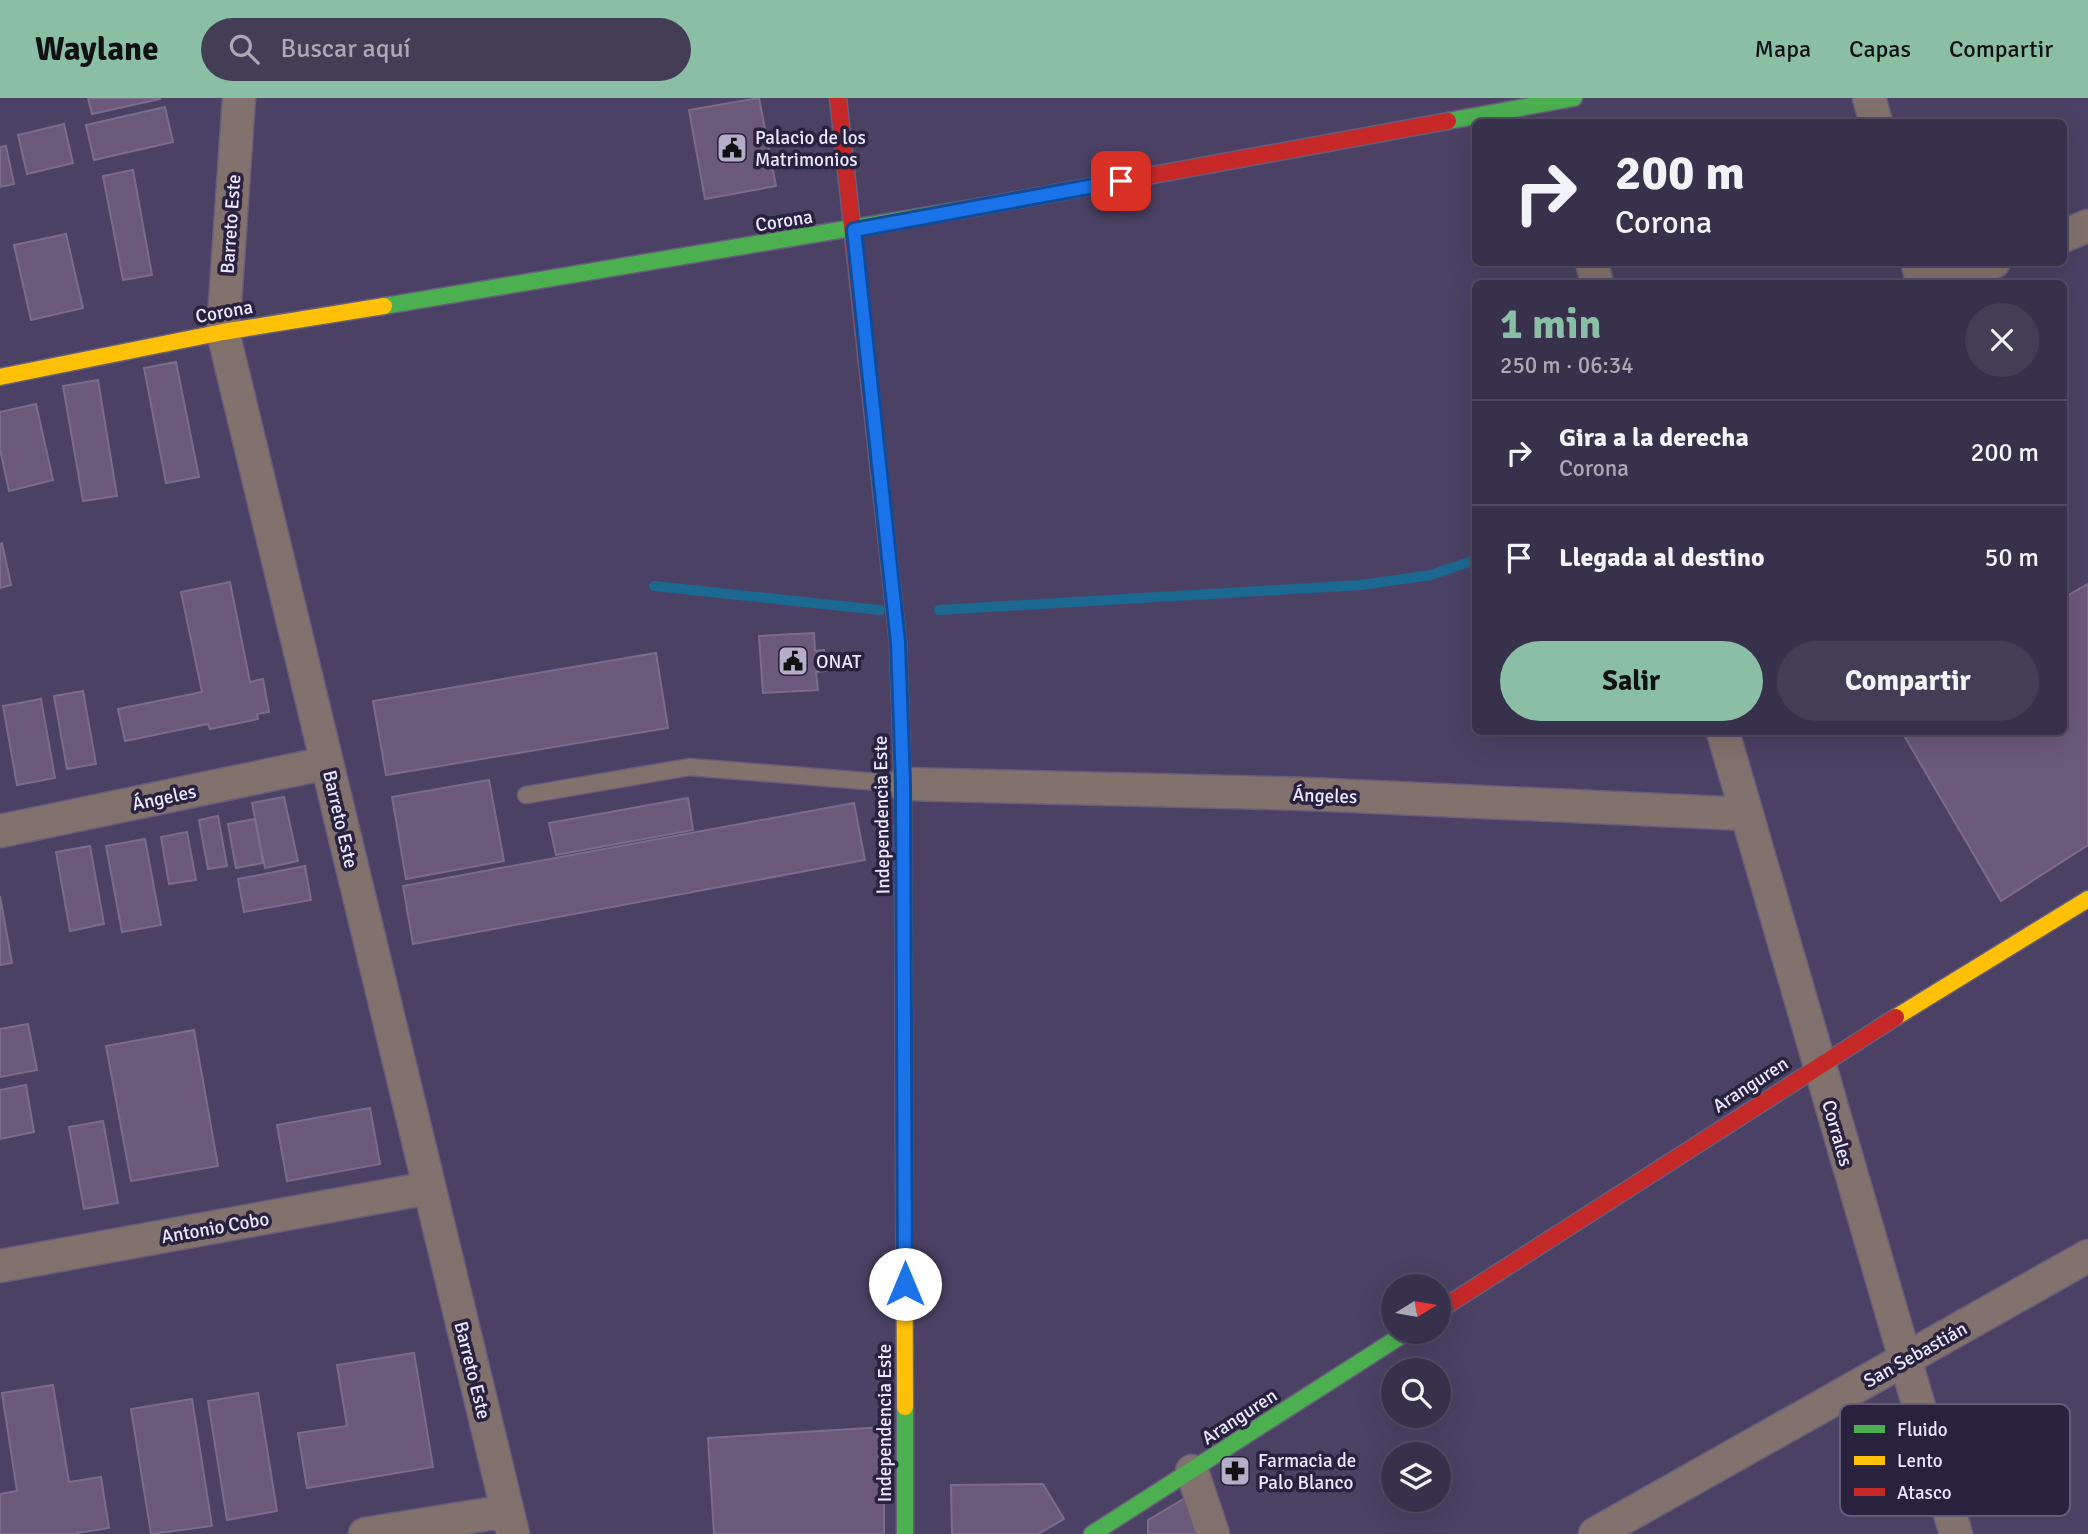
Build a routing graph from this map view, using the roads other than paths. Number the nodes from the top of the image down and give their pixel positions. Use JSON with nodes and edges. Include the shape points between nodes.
{"nodes":[{"id":1,"x":239,"y":98,"type":"edge"},
{"id":2,"x":838,"y":98,"type":"edge"},
{"id":3,"x":1869,"y":98,"type":"edge"},
{"id":4,"x":1555,"y":105,"type":"edge"},
{"id":5,"x":1476,"y":119,"type":"edge"},
{"id":6,"x":1875,"y":119,"type":"edge"},
{"id":7,"x":1472,"y":120,"type":"edge"},
{"id":8,"x":2088,"y":226,"type":"edge"},
{"id":9,"x":854,"y":230,"type":"junction"},
{"id":10,"x":2067,"y":234,"type":"edge"},
{"id":11,"x":1984,"y":266,"type":"edge"},
{"id":12,"x":1949,"y":280,"type":"edge"},
{"id":13,"x":223,"y":331,"type":"junction"},
{"id":14,"x":0,"y":377,"type":"edge"},
{"id":15,"x":1724,"y":735,"type":"edge"},
{"id":16,"x":327,"y":764,"type":"junction"},
{"id":17,"x":903,"y":784,"type":"junction"},
{"id":18,"x":526,"y":795,"type":"dead end"},
{"id":19,"x":1746,"y":814,"type":"junction"},
{"id":20,"x":0,"y":831,"type":"edge"},
{"id":21,"x":2088,"y":899,"type":"edge"},
{"id":22,"x":1818,"y":1065,"type":"junction"},
{"id":23,"x":429,"y":1188,"type":"junction"},
{"id":24,"x":2088,"y":1256,"type":"edge"},
{"id":25,"x":0,"y":1266,"type":"edge"},
{"id":26,"x":1451,"y":1303,"type":"edge"},
{"id":27,"x":1388,"y":1344,"type":"edge"},
{"id":28,"x":1904,"y":1360,"type":"junction"},
{"id":29,"x":1917,"y":1404,"type":"edge"},
{"id":30,"x":1192,"y":1471,"type":"junction"},
{"id":31,"x":1951,"y":1516,"type":"edge"},
{"id":32,"x":510,"y":1522,"type":"edge"},
{"id":33,"x":365,"y":1534,"type":"edge"},
{"id":34,"x":905,"y":1534,"type":"edge"},
{"id":35,"x":1092,"y":1534,"type":"edge"},
{"id":36,"x":1213,"y":1534,"type":"edge"},
{"id":37,"x":1595,"y":1534,"type":"edge"},
{"id":38,"x":1956,"y":1534,"type":"edge"}],
"edges":[{"from":1,"to":13,"type":"street","name":"Barreto Este"},
{"from":2,"to":9,"type":"street","name":"Independencia Este"},
{"from":3,"to":6,"type":"street"},
{"from":4,"to":5,"type":"street","name":"Corona"},
{"from":7,"to":9,"type":"street","name":"Corona"},
{"from":8,"to":10,"type":"street"},
{"from":9,"to":13,"type":"street","name":"Corona"},
{"from":9,"to":17,"type":"street","name":"Independencia Este","via":[[898,642]]},
{"from":11,"to":12,"type":"street"},
{"from":13,"to":14,"type":"street","name":"Corona"},
{"from":13,"to":16,"type":"street","name":"Barreto Este"},
{"from":15,"to":19,"type":"street","name":"Corrales"},
{"from":16,"to":20,"type":"street","name":"Ángeles"},
{"from":16,"to":23,"type":"street","name":"Barreto Este"},
{"from":17,"to":18,"type":"lane","via":[[690,767]]},
{"from":17,"to":19,"type":"street","name":"Ángeles","via":[[1309,794]]},
{"from":17,"to":34,"type":"street","name":"Independencia Este"},
{"from":19,"to":22,"type":"street","name":"Corrales"},
{"from":21,"to":22,"type":"street","name":"Aranguren"},
{"from":22,"to":26,"type":"street","name":"Aranguren"},
{"from":22,"to":28,"type":"street","name":"Corrales"},
{"from":23,"to":25,"type":"street","name":"Antonio Cobo"},
{"from":23,"to":32,"type":"street","name":"Barreto Este"},
{"from":24,"to":28,"type":"street","name":"San Sebastián"},
{"from":27,"to":30,"type":"street","name":"Aranguren"},
{"from":28,"to":29,"type":"street","name":"Corrales"},
{"from":28,"to":37,"type":"street","name":"San Sebastián"},
{"from":30,"to":35,"type":"street","name":"Aranguren"},
{"from":30,"to":36,"type":"street"},
{"from":31,"to":38,"type":"street","name":"Corrales"},
{"from":32,"to":33,"type":"street"}]}
